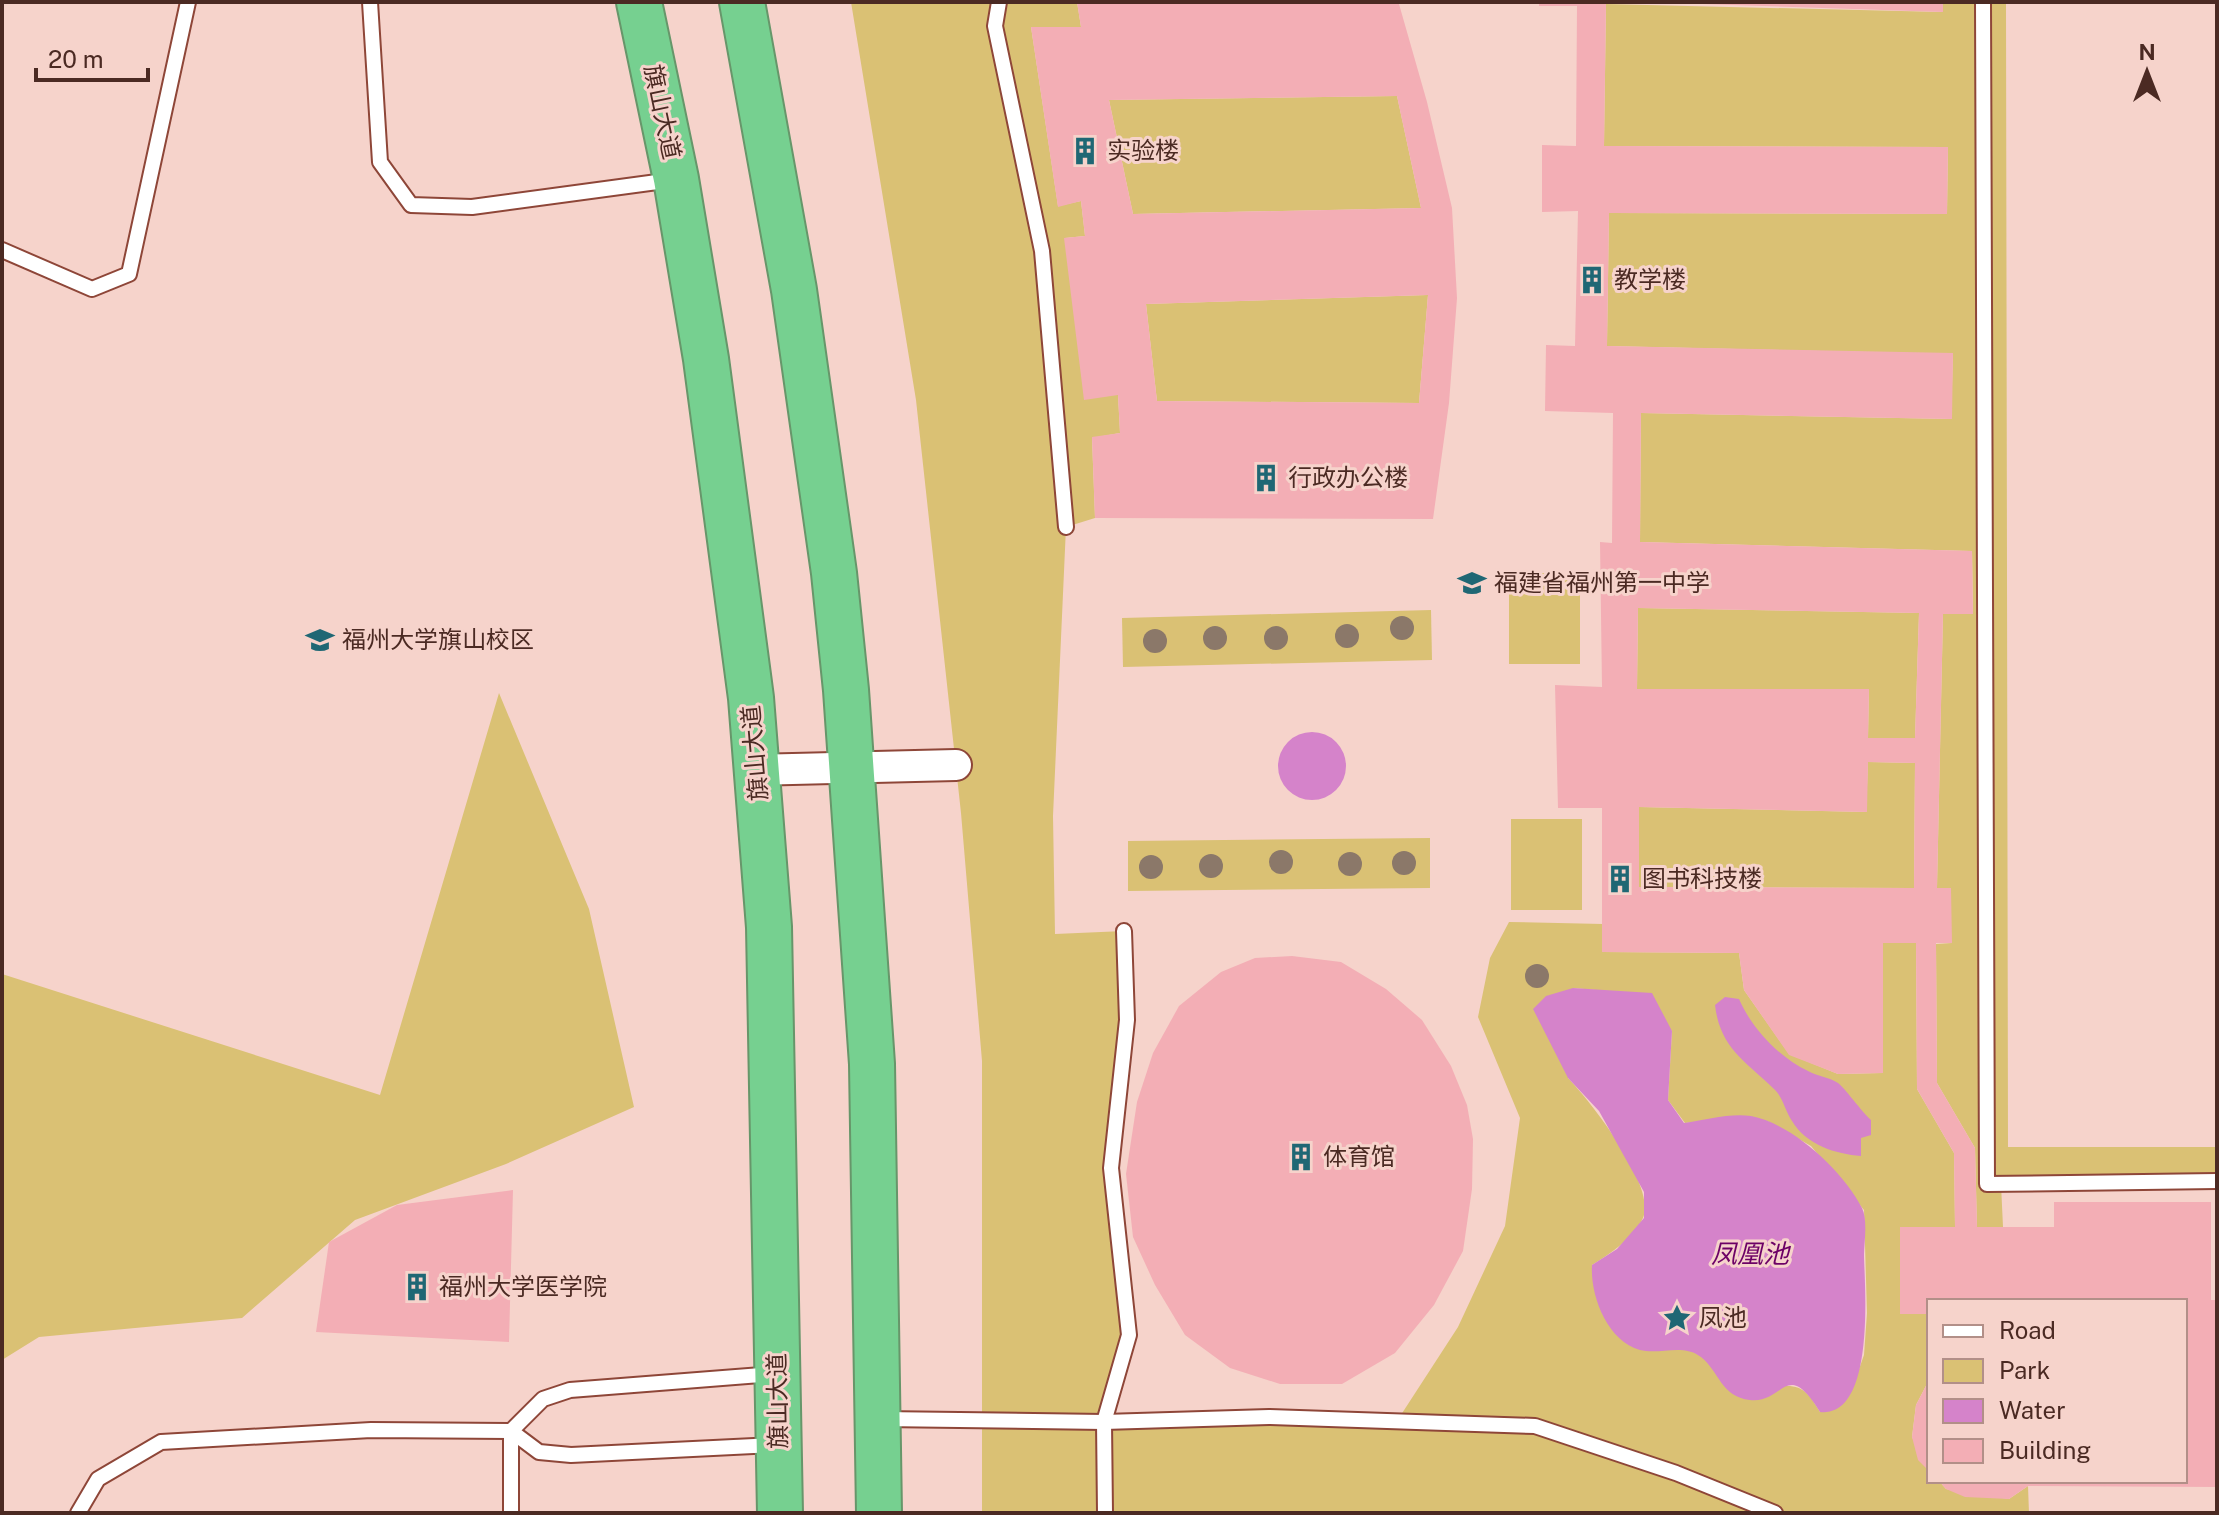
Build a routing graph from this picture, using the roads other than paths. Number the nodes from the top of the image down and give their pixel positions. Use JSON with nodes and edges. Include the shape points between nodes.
{"nodes":[{"id":1,"x":188,"y":2,"type":"edge"},
{"id":2,"x":370,"y":2,"type":"edge"},
{"id":3,"x":639,"y":2,"type":"edge"},
{"id":4,"x":742,"y":2,"type":"edge"},
{"id":5,"x":999,"y":2,"type":"edge"},
{"id":6,"x":1983,"y":2,"type":"edge"},
{"id":7,"x":676,"y":179,"type":"junction"},
{"id":8,"x":2,"y":250,"type":"edge"},
{"id":9,"x":1066,"y":527,"type":"dead end"},
{"id":10,"x":956,"y":765,"type":"dead end"},
{"id":11,"x":851,"y":768,"type":"junction"},
{"id":12,"x":756,"y":770,"type":"junction"},
{"id":13,"x":1124,"y":931,"type":"dead end"},
{"id":14,"x":2217,"y":1181,"type":"edge"},
{"id":15,"x":777,"y":1373,"type":"junction"},
{"id":16,"x":877,"y":1419,"type":"junction"},
{"id":17,"x":1104,"y":1422,"type":"junction"},
{"id":18,"x":511,"y":1431,"type":"junction"},
{"id":19,"x":779,"y":1445,"type":"junction"},
{"id":20,"x":78,"y":1513,"type":"edge"},
{"id":21,"x":511,"y":1513,"type":"edge"},
{"id":22,"x":780,"y":1513,"type":"edge"},
{"id":23,"x":879,"y":1513,"type":"edge"},
{"id":24,"x":1105,"y":1513,"type":"edge"},
{"id":25,"x":1775,"y":1513,"type":"edge"}],
"edges":[{"from":1,"to":8,"type":"lane","via":[[129,274],[92,289]]},
{"from":2,"to":7,"type":"lane","via":[[380,162],[411,205],[472,207]]},
{"from":3,"to":7,"type":"highway","name":"旗山大道"},
{"from":4,"to":11,"type":"highway","via":[[811,404],[834,573]]},
{"from":5,"to":9,"type":"lane","via":[[995,26],[1042,251]]},
{"from":6,"to":14,"type":"lane","via":[[1987,1184]]},
{"from":7,"to":12,"type":"highway","name":"旗山大道","via":[[706,359]]},
{"from":10,"to":11,"type":"street"},
{"from":11,"to":12,"type":"street"},
{"from":11,"to":16,"type":"highway","via":[[872,1064]]},
{"from":12,"to":15,"type":"highway","name":"旗山大道","via":[[769,927]]},
{"from":13,"to":17,"type":"lane","via":[[1127,1020],[1111,1168],[1129,1335]]},
{"from":15,"to":18,"type":"lane","via":[[570,1390],[543,1399]]},
{"from":15,"to":19,"type":"highway","name":"旗山大道"},
{"from":16,"to":17,"type":"lane"},
{"from":16,"to":23,"type":"highway"},
{"from":17,"to":24,"type":"lane"},
{"from":17,"to":25,"type":"lane","via":[[1269,1417],[1535,1426]]},
{"from":18,"to":19,"type":"lane","via":[[539,1452],[571,1455]]},
{"from":18,"to":20,"type":"lane","via":[[371,1430],[161,1442],[98,1479]]},
{"from":18,"to":21,"type":"lane"},
{"from":19,"to":22,"type":"highway","name":"旗山大道"}]}
